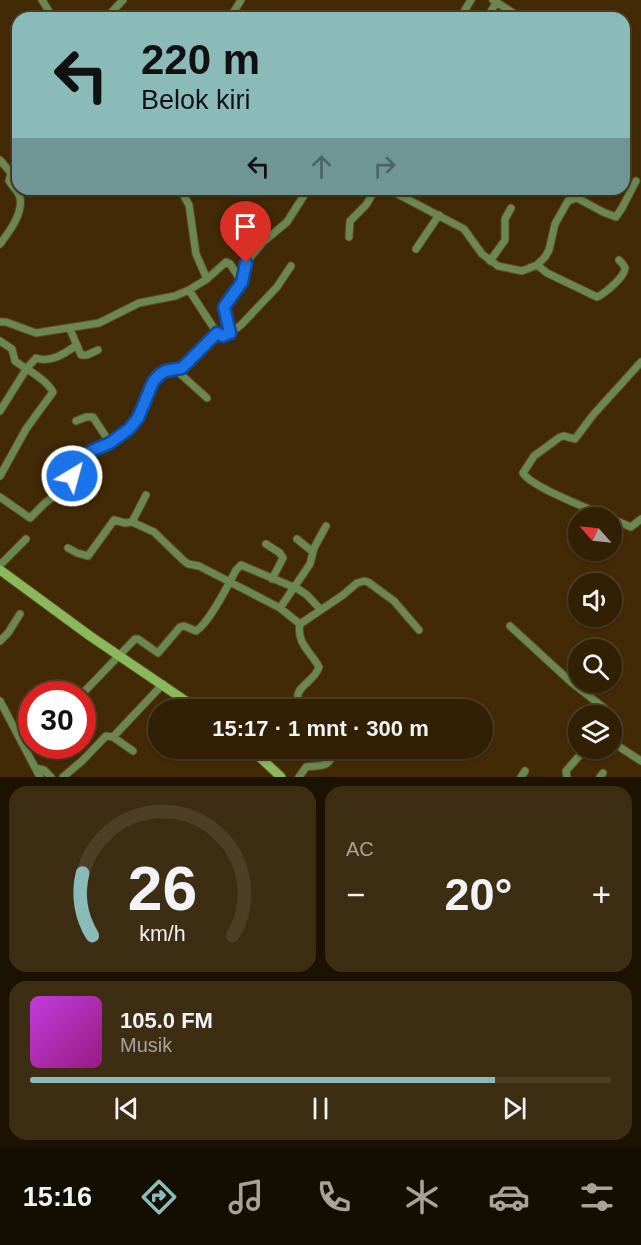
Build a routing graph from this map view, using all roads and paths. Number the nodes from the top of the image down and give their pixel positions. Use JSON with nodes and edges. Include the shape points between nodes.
{"nodes":[{"id":1,"x":123,"y":0,"type":"edge"},
{"id":2,"x":494,"y":2,"type":"edge"},
{"id":3,"x":112,"y":12,"type":"edge"},
{"id":4,"x":511,"y":12,"type":"edge"},
{"id":5,"x":0,"y":160,"type":"edge"},
{"id":6,"x":11,"y":173,"type":"joint"},
{"id":7,"x":636,"y":181,"type":"dead end"},
{"id":8,"x":12,"y":186,"type":"edge"},
{"id":9,"x":630,"y":193,"type":"edge"},
{"id":10,"x":17,"y":195,"type":"edge"},
{"id":11,"x":183,"y":195,"type":"edge"},
{"id":12,"x":304,"y":195,"type":"edge"},
{"id":13,"x":370,"y":195,"type":"edge"},
{"id":14,"x":400,"y":195,"type":"edge"},
{"id":15,"x":629,"y":195,"type":"edge"},
{"id":16,"x":511,"y":208,"type":"dead end"},
{"id":17,"x":439,"y":215,"type":"junction"},
{"id":18,"x":0,"y":229,"type":"edge"},
{"id":19,"x":8,"y":233,"type":"junction"},
{"id":20,"x":349,"y":237,"type":"dead end"},
{"id":21,"x":0,"y":244,"type":"edge"},
{"id":22,"x":416,"y":249,"type":"dead end"},
{"id":23,"x":620,"y":260,"type":"dead end"},
{"id":24,"x":490,"y":261,"type":"junction"},
{"id":25,"x":537,"y":265,"type":"junction"},
{"id":26,"x":291,"y":266,"type":"dead end"},
{"id":27,"x":207,"y":279,"type":"junction"},
{"id":28,"x":242,"y":282,"type":"junction"},
{"id":29,"x":189,"y":290,"type":"junction"},
{"id":30,"x":0,"y":322,"type":"edge"},
{"id":31,"x":70,"y":328,"type":"junction"},
{"id":32,"x":217,"y":333,"type":"junction"},
{"id":33,"x":230,"y":333,"type":"junction"},
{"id":34,"x":0,"y":341,"type":"edge"},
{"id":35,"x":77,"y":345,"type":"junction"},
{"id":36,"x":98,"y":350,"type":"dead end"},
{"id":37,"x":641,"y":362,"type":"edge"},
{"id":38,"x":27,"y":368,"type":"junction"},
{"id":39,"x":176,"y":370,"type":"junction"},
{"id":40,"x":207,"y":398,"type":"dead end"},
{"id":41,"x":0,"y":411,"type":"edge"},
{"id":42,"x":76,"y":421,"type":"dead end"},
{"id":43,"x":110,"y":443,"type":"junction"},
{"id":44,"x":0,"y":476,"type":"edge"},
{"id":45,"x":146,"y":495,"type":"dead end"},
{"id":46,"x":0,"y":497,"type":"edge"},
{"id":47,"x":585,"y":507,"type":"edge"},
{"id":48,"x":641,"y":519,"type":"edge"},
{"id":49,"x":132,"y":522,"type":"junction"},
{"id":50,"x":622,"y":523,"type":"edge"},
{"id":51,"x":326,"y":526,"type":"dead end"},
{"id":52,"x":26,"y":539,"type":"dead end"},
{"id":53,"x":297,"y":539,"type":"dead end"},
{"id":54,"x":266,"y":544,"type":"dead end"},
{"id":55,"x":68,"y":548,"type":"dead end"},
{"id":56,"x":313,"y":552,"type":"junction"},
{"id":57,"x":0,"y":565,"type":"edge"},
{"id":58,"x":0,"y":570,"type":"edge"},
{"id":59,"x":272,"y":579,"type":"junction"},
{"id":60,"x":230,"y":582,"type":"junction"},
{"id":61,"x":294,"y":587,"type":"junction"},
{"id":62,"x":280,"y":608,"type":"junction"},
{"id":63,"x":321,"y":610,"type":"junction"},
{"id":64,"x":20,"y":614,"type":"dead end"},
{"id":65,"x":300,"y":624,"type":"junction"},
{"id":66,"x":510,"y":626,"type":"dead end"},
{"id":67,"x":419,"y":630,"type":"dead end"},
{"id":68,"x":0,"y":641,"type":"edge"},
{"id":69,"x":120,"y":655,"type":"junction"},
{"id":70,"x":95,"y":681,"type":"edge"},
{"id":71,"x":163,"y":684,"type":"junction"},
{"id":72,"x":184,"y":699,"type":"edge"},
{"id":73,"x":297,"y":699,"type":"edge"},
{"id":74,"x":0,"y":701,"type":"edge"},
{"id":75,"x":600,"y":705,"type":"edge"},
{"id":76,"x":114,"y":737,"type":"junction"},
{"id":77,"x":622,"y":748,"type":"edge"},
{"id":78,"x":134,"y":751,"type":"dead end"},
{"id":79,"x":264,"y":759,"type":"edge"},
{"id":80,"x":330,"y":759,"type":"edge"},
{"id":81,"x":576,"y":759,"type":"edge"},
{"id":82,"x":641,"y":760,"type":"edge"},
{"id":83,"x":36,"y":768,"type":"junction"},
{"id":84,"x":40,"y":777,"type":"edge"},
{"id":85,"x":51,"y":777,"type":"edge"},
{"id":86,"x":63,"y":777,"type":"edge"},
{"id":87,"x":281,"y":777,"type":"edge"},
{"id":88,"x":299,"y":777,"type":"edge"},
{"id":89,"x":567,"y":777,"type":"edge"}],
"edges":[{"from":1,"to":3,"type":"street"},
{"from":2,"to":4,"type":"street"},
{"from":5,"to":6,"type":"street"},
{"from":6,"to":8,"type":"street"},
{"from":7,"to":9,"type":"street"},
{"from":10,"to":19,"type":"street","via":[[20,200],[15,222]]},
{"from":11,"to":27,"type":"street","via":[[189,205],[196,254]]},
{"from":12,"to":28,"type":"street","via":[[287,222],[248,260]]},
{"from":13,"to":20,"type":"street","via":[[350,221]]},
{"from":14,"to":17,"type":"street"},
{"from":15,"to":25,"type":"street","via":[[616,217],[574,198],[568,201],[555,224],[549,250]]},
{"from":16,"to":24,"type":"street","via":[[505,240]]},
{"from":17,"to":22,"type":"street"},
{"from":17,"to":24,"type":"street","via":[[464,229]]},
{"from":18,"to":19,"type":"street"},
{"from":19,"to":21,"type":"street"},
{"from":23,"to":25,"type":"street","via":[[623,273],[597,297]]},
{"from":24,"to":25,"type":"street","via":[[522,271]]},
{"from":26,"to":33,"type":"street","via":[[272,294]]},
{"from":27,"to":28,"type":"street","via":[[228,262]]},
{"from":27,"to":29,"type":"street"},
{"from":28,"to":33,"type":"street","via":[[224,307]]},
{"from":29,"to":31,"type":"street","via":[[139,303],[99,323]]},
{"from":29,"to":32,"type":"street"},
{"from":30,"to":31,"type":"street","via":[[36,333]]},
{"from":31,"to":35,"type":"street"},
{"from":32,"to":33,"type":"street"},
{"from":32,"to":39,"type":"street","via":[[189,363]]},
{"from":34,"to":38,"type":"street","via":[[12,349],[15,361]]},
{"from":35,"to":36,"type":"street","via":[[82,356]]},
{"from":35,"to":38,"type":"street","via":[[58,357],[36,358]]},
{"from":37,"to":47,"type":"street","via":[[575,439],[560,437],[534,456],[523,473],[543,488]]},
{"from":38,"to":41,"type":"street"},
{"from":38,"to":44,"type":"street","via":[[52,394],[36,412]]},
{"from":39,"to":40,"type":"street"},
{"from":39,"to":43,"type":"street","via":[[159,375],[138,418]]},
{"from":42,"to":43,"type":"street","via":[[93,417]]},
{"from":43,"to":46,"type":"street","via":[[91,451],[67,487],[32,517]]},
{"from":45,"to":49,"type":"street"},
{"from":48,"to":50,"type":"street","via":[[631,527]]},
{"from":49,"to":55,"type":"street","via":[[114,520],[88,556]]},
{"from":49,"to":60,"type":"street","via":[[154,532],[188,564]]},
{"from":51,"to":56,"type":"street"},
{"from":52,"to":57,"type":"street"},
{"from":53,"to":56,"type":"street"},
{"from":54,"to":59,"type":"street","via":[[283,558]]},
{"from":56,"to":61,"type":"street","via":[[310,564]]},
{"from":58,"to":69,"type":"street"},
{"from":59,"to":60,"type":"street","via":[[241,565]]},
{"from":59,"to":61,"type":"street"},
{"from":60,"to":62,"type":"street"},
{"from":60,"to":69,"type":"street","via":[[200,629],[194,631],[183,626],[158,653],[137,639]]},
{"from":61,"to":62,"type":"street"},
{"from":61,"to":63,"type":"street"},
{"from":62,"to":65,"type":"street"},
{"from":63,"to":65,"type":"street"},
{"from":63,"to":67,"type":"street","via":[[364,581],[394,601]]},
{"from":64,"to":68,"type":"street"},
{"from":65,"to":73,"type":"street","via":[[302,644],[319,667]]},
{"from":66,"to":75,"type":"street"},
{"from":69,"to":70,"type":"street"},
{"from":69,"to":71,"type":"street"},
{"from":71,"to":72,"type":"street"},
{"from":71,"to":76,"type":"street"},
{"from":74,"to":83,"type":"street"},
{"from":76,"to":78,"type":"street"},
{"from":76,"to":86,"type":"street","via":[[102,737]]},
{"from":77,"to":82,"type":"street"},
{"from":79,"to":87,"type":"street"},
{"from":80,"to":88,"type":"street","via":[[319,768],[306,767]]},
{"from":81,"to":89,"type":"street","via":[[566,771]]},
{"from":83,"to":84,"type":"street"},
{"from":83,"to":85,"type":"street"}]}
